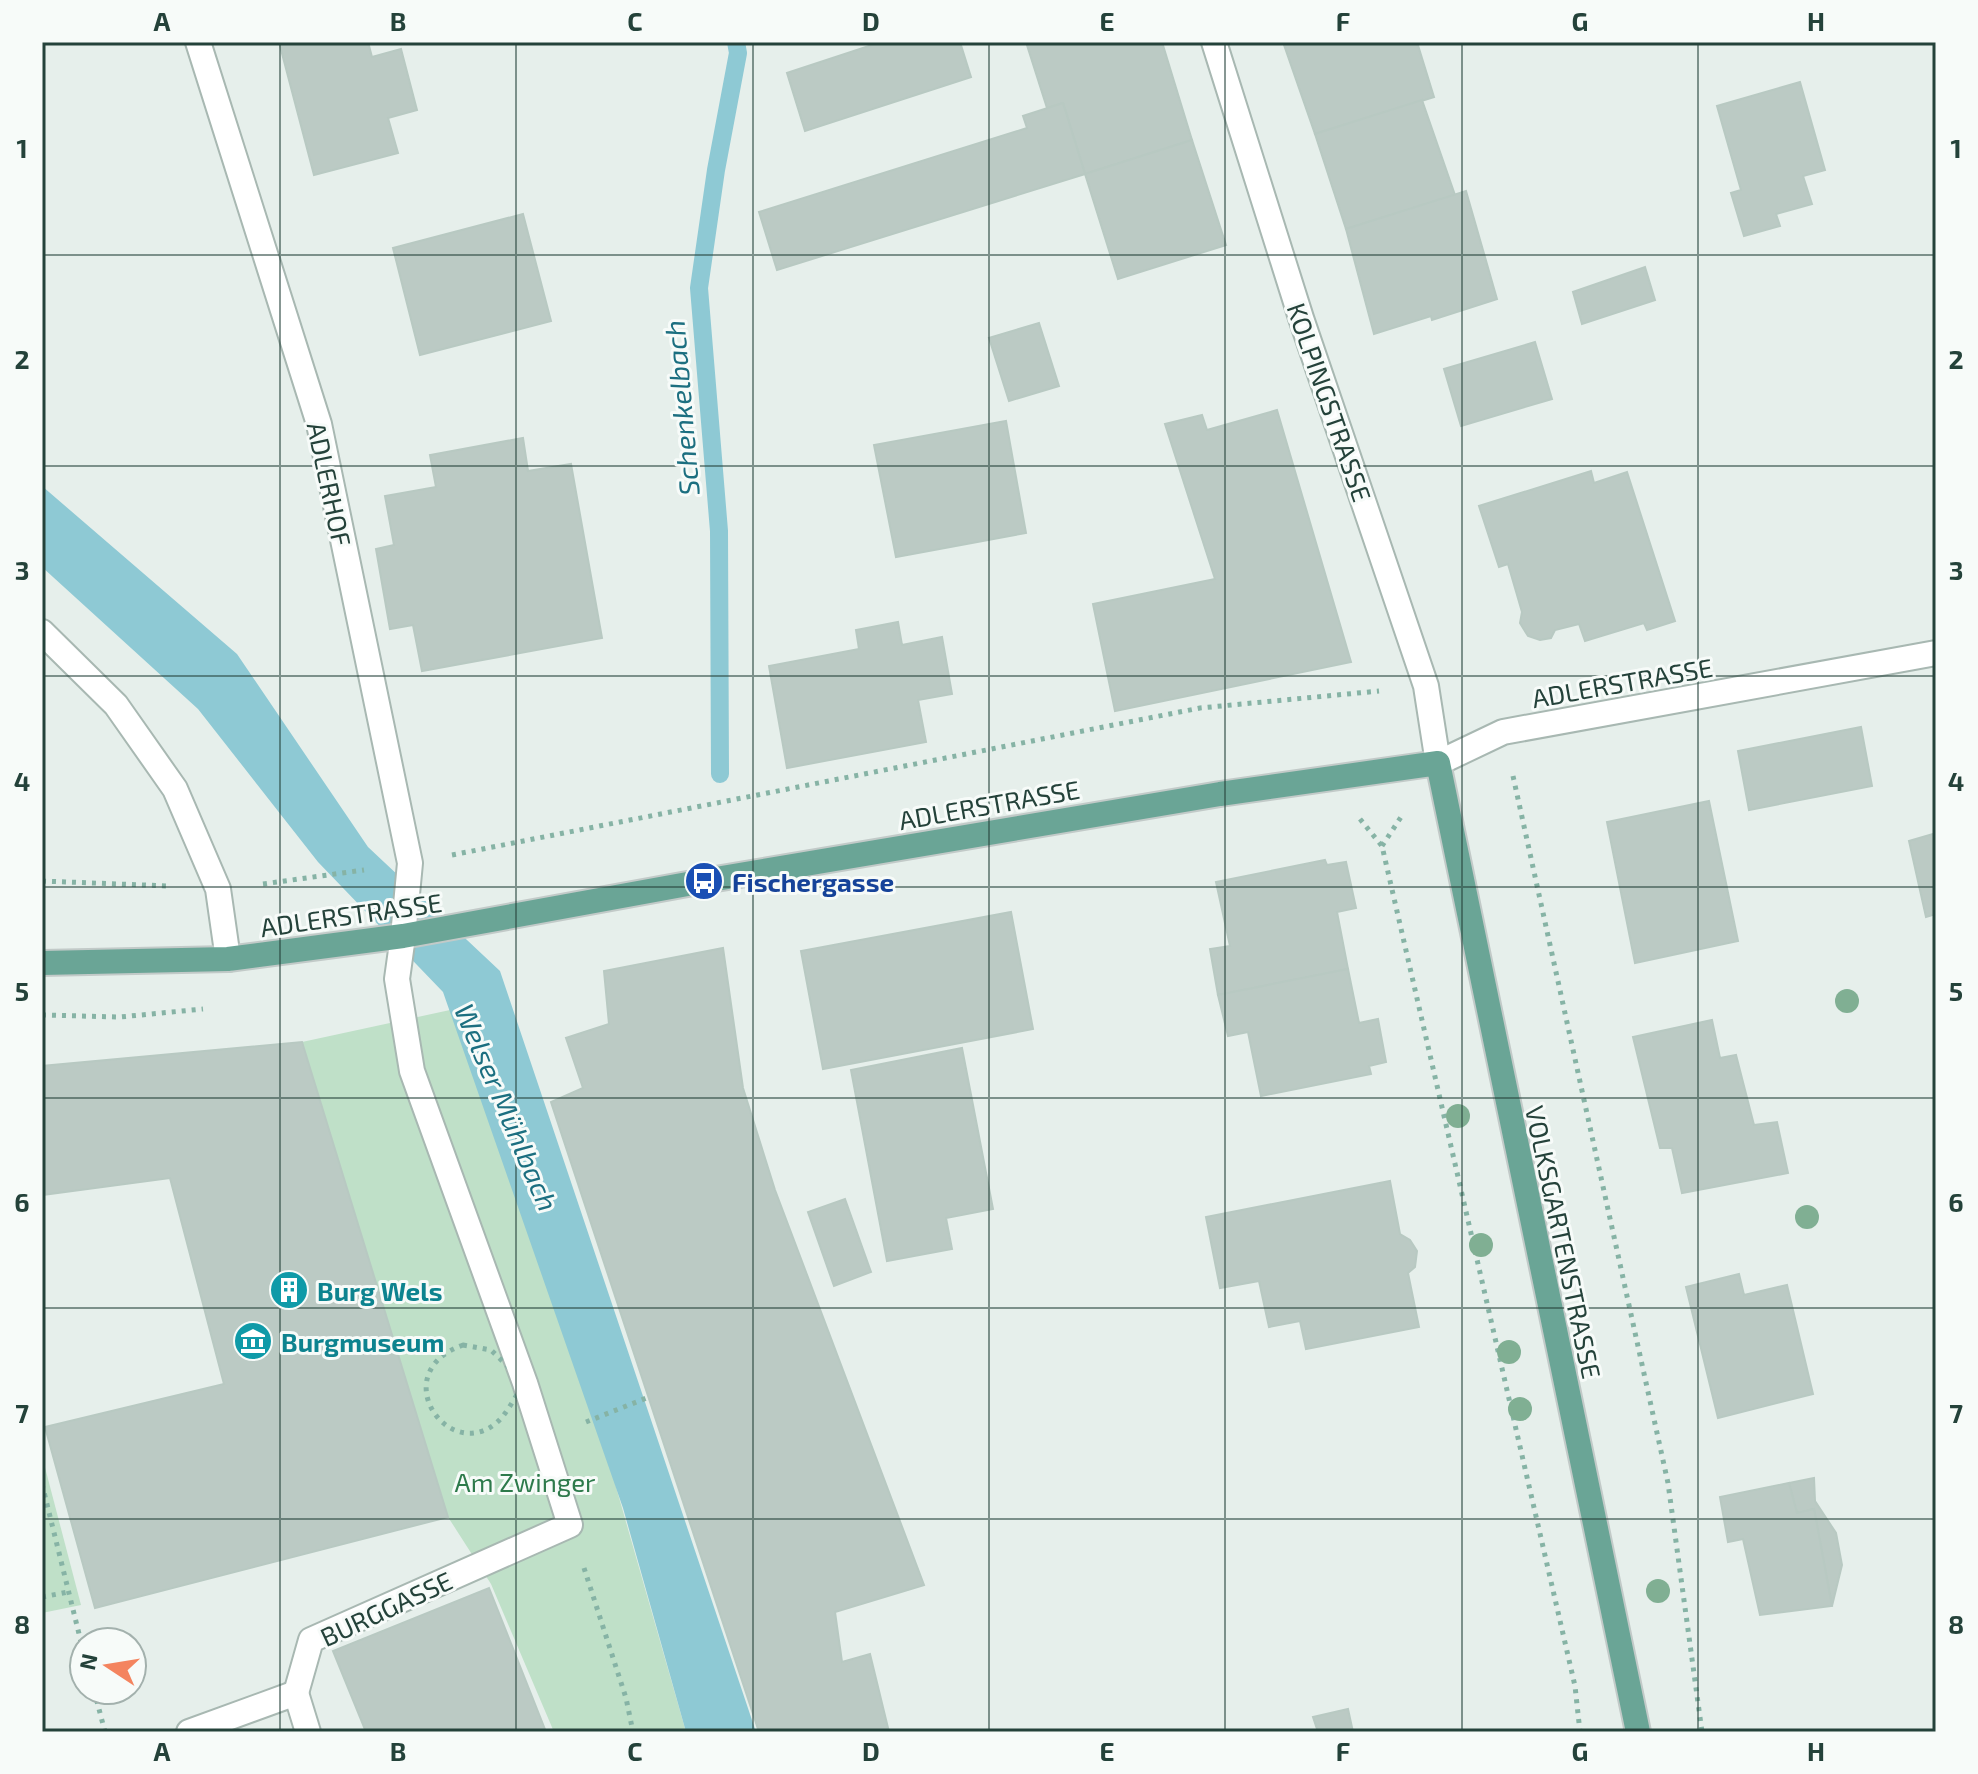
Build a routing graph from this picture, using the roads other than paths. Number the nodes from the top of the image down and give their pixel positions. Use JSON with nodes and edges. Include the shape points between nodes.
{"nodes":[{"id":1,"x":198,"y":42,"type":"edge"},
{"id":2,"x":1214,"y":42,"type":"edge"},
{"id":3,"x":42,"y":632,"type":"edge"},
{"id":4,"x":1936,"y":653,"type":"edge"},
{"id":5,"x":1438,"y":763,"type":"junction"},
{"id":6,"x":394,"y":937,"type":"junction"},
{"id":7,"x":228,"y":959,"type":"junction"},
{"id":8,"x":42,"y":963,"type":"edge"},
{"id":9,"x":296,"y":1693,"type":"junction"},
{"id":10,"x":189,"y":1732,"type":"edge"},
{"id":11,"x":308,"y":1732,"type":"edge"},
{"id":12,"x":1638,"y":1732,"type":"edge"}],
"edges":[{"from":1,"to":6,"type":"street","name":"ADLERHOF","via":[[319,424],[410,863]]},
{"from":2,"to":5,"type":"street","name":"KOLPINGSTRASSE","via":[[1426,686]]},
{"from":3,"to":7,"type":"street","via":[[116,705],[175,789],[218,889]]},
{"from":4,"to":5,"type":"street","name":"ADLERSTRASSE","via":[[1503,732]]},
{"from":5,"to":6,"type":"main road","name":"ADLERSTRASSE","via":[[1220,794]]},
{"from":5,"to":12,"type":"main road","name":"VOLKSGARTENSTRASSE"},
{"from":6,"to":7,"type":"main road","name":"ADLERSTRASSE"},
{"from":6,"to":9,"type":"street","name":"BURGGASSE","via":[[412,1071],[525,1383],[570,1525],[311,1640]]},
{"from":7,"to":8,"type":"main road","name":"ADLERSTRASSE"},
{"from":9,"to":10,"type":"street"},
{"from":9,"to":11,"type":"street"}]}
